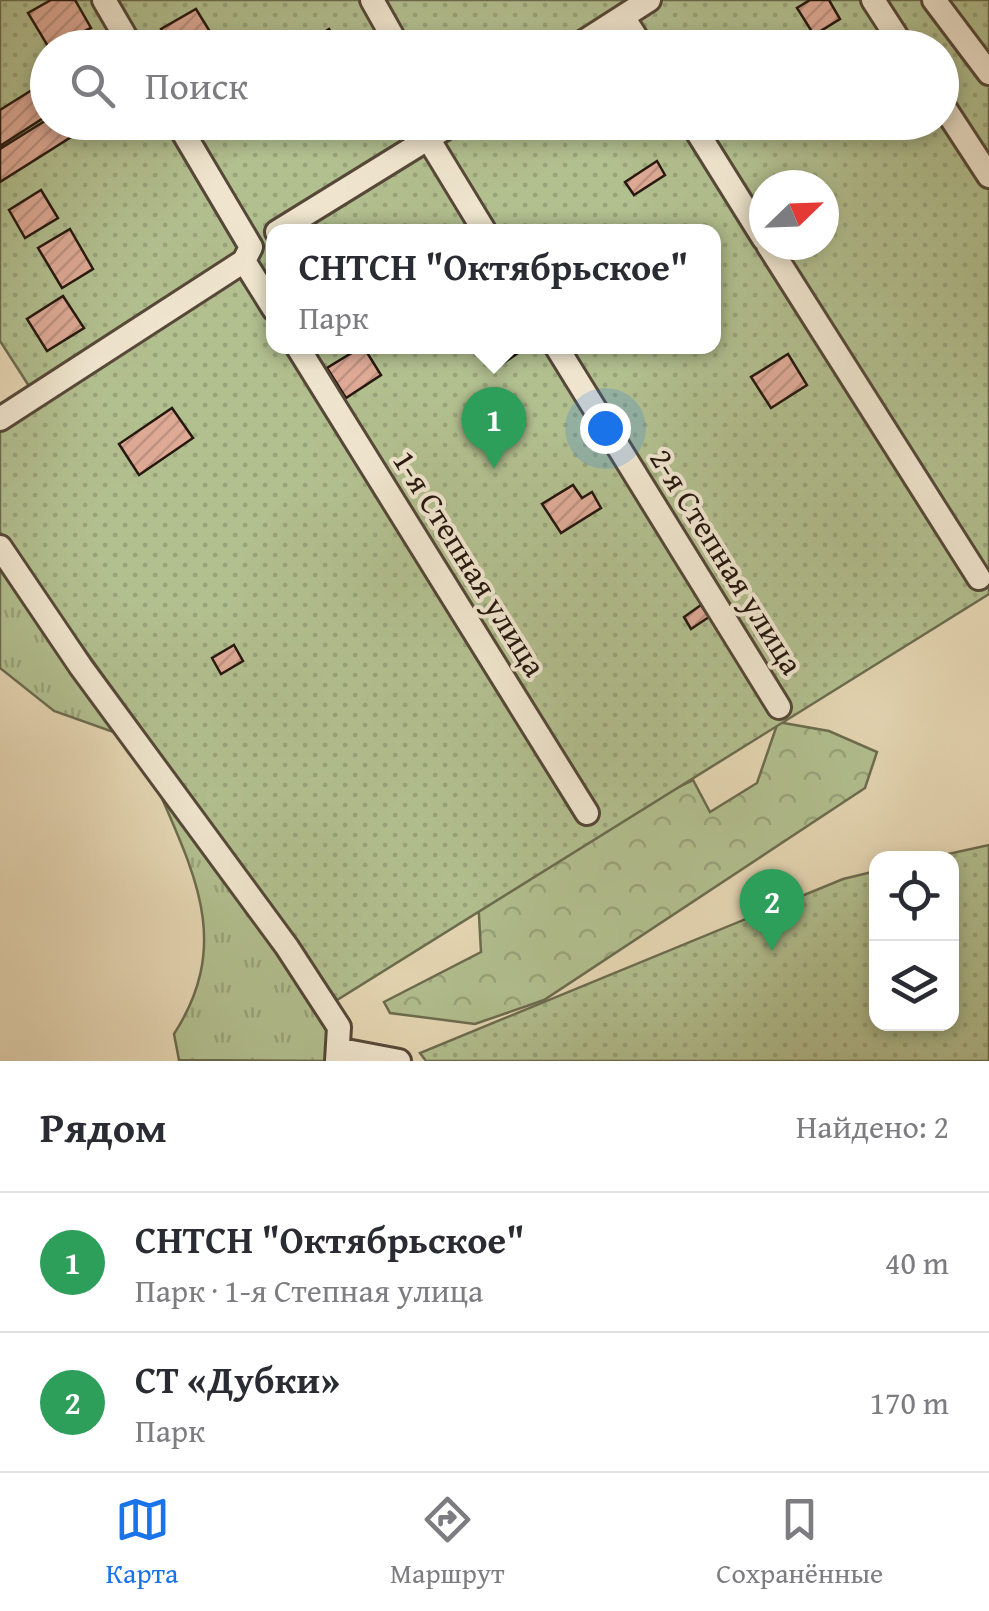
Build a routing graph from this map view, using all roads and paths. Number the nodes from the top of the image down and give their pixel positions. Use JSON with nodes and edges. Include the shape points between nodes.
{"nodes":[{"id":1,"x":104,"y":0,"type":"edge"},
{"id":2,"x":372,"y":0,"type":"edge"},
{"id":3,"x":873,"y":0,"type":"edge"},
{"id":4,"x":934,"y":0,"type":"edge"},
{"id":5,"x":634,"y":6,"type":"edge"},
{"id":6,"x":122,"y":30,"type":"edge"},
{"id":7,"x":389,"y":30,"type":"edge"},
{"id":8,"x":600,"y":30,"type":"edge"},
{"id":9,"x":892,"y":30,"type":"edge"},
{"id":10,"x":956,"y":30,"type":"edge"},
{"id":11,"x":959,"y":34,"type":"edge"},
{"id":12,"x":989,"y":74,"type":"edge"},
{"id":13,"x":959,"y":130,"type":"edge"},
{"id":14,"x":186,"y":140,"type":"edge"},
{"id":15,"x":424,"y":140,"type":"edge"},
{"id":16,"x":448,"y":140,"type":"edge"},
{"id":17,"x":701,"y":140,"type":"edge"},
{"id":18,"x":989,"y":176,"type":"edge"},
{"id":19,"x":749,"y":214,"type":"edge"},
{"id":20,"x":289,"y":224,"type":"edge"},
{"id":21,"x":482,"y":224,"type":"edge"},
{"id":22,"x":266,"y":240,"type":"edge"},
{"id":23,"x":247,"y":254,"type":"junction"},
{"id":24,"x":778,"y":260,"type":"edge"},
{"id":25,"x":266,"y":293,"type":"edge"},
{"id":26,"x":302,"y":354,"type":"edge"},
{"id":27,"x":561,"y":354,"type":"edge"},
{"id":28,"x":0,"y":418,"type":"edge"},
{"id":29,"x":0,"y":547,"type":"edge"},
{"id":30,"x":979,"y":578,"type":"dead end"},
{"id":31,"x":780,"y":707,"type":"dead end"},
{"id":32,"x":587,"y":813,"type":"dead end"},
{"id":33,"x":339,"y":1056,"type":"edge"},
{"id":34,"x":399,"y":1061,"type":"edge"}],
"edges":[{"from":1,"to":6,"type":"street"},
{"from":2,"to":7,"type":"street"},
{"from":3,"to":9,"type":"street"},
{"from":4,"to":10,"type":"street"},
{"from":5,"to":8,"type":"street"},
{"from":11,"to":12,"type":"street"},
{"from":13,"to":18,"type":"street"},
{"from":14,"to":23,"type":"street"},
{"from":15,"to":20,"type":"street"},
{"from":16,"to":21,"type":"street"},
{"from":17,"to":19,"type":"street"},
{"from":22,"to":23,"type":"street"},
{"from":23,"to":25,"type":"street"},
{"from":23,"to":28,"type":"street"},
{"from":24,"to":30,"type":"street"},
{"from":26,"to":32,"type":"street","name":"1-я Степная улица"},
{"from":27,"to":31,"type":"street","name":"2-я Степная улица"},
{"from":29,"to":33,"type":"street","via":[[288,947],[339,1027]]},
{"from":33,"to":34,"type":"street"}]}
